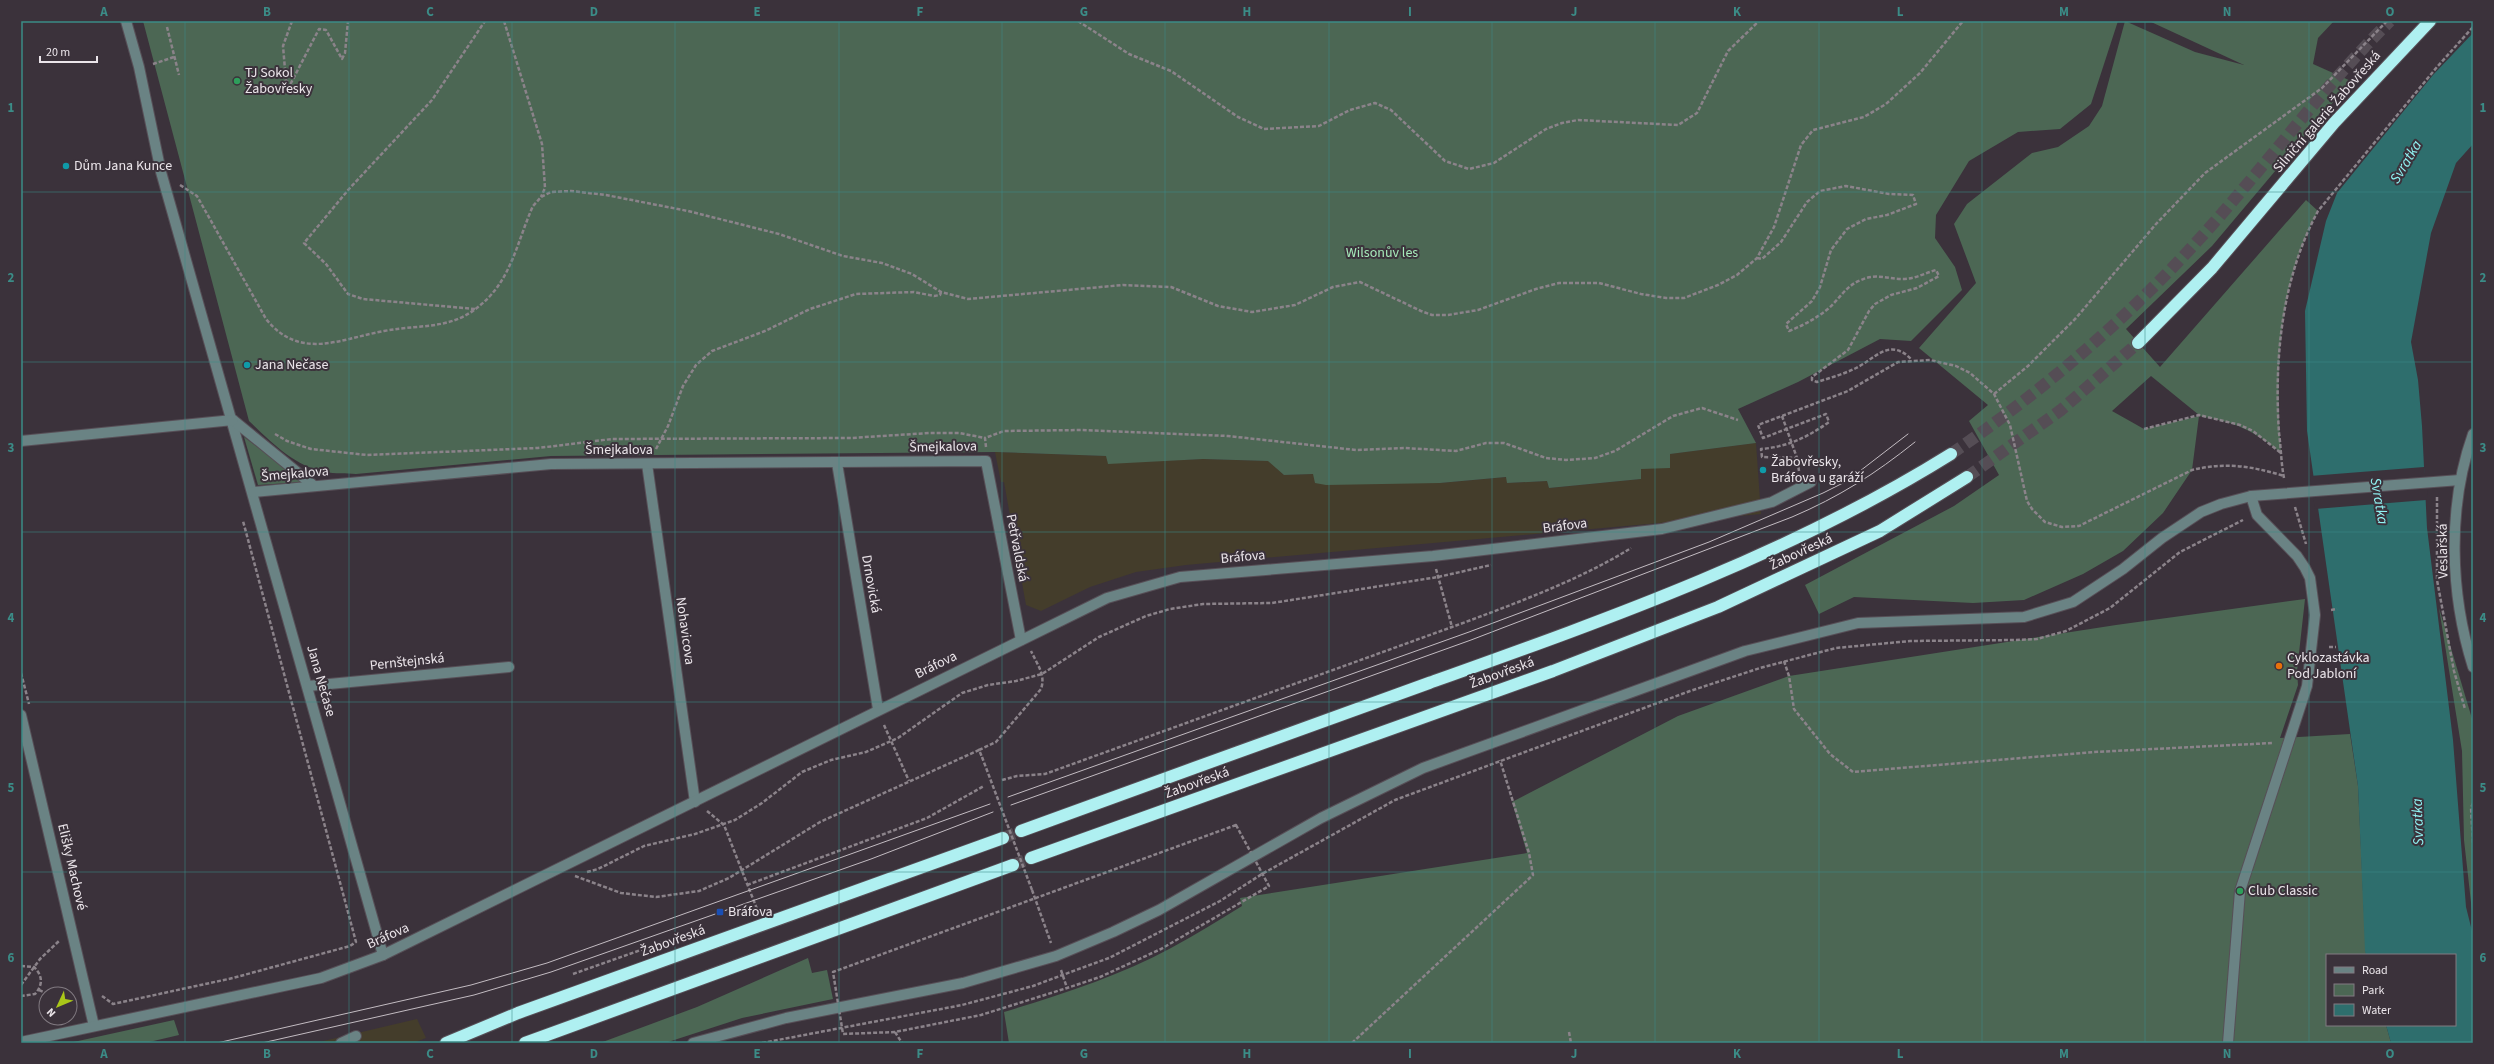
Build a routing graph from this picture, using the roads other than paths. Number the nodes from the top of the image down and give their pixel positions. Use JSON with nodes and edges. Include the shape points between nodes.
{"nodes":[{"id":1,"x":126,"y":21,"type":"edge"},
{"id":2,"x":2430,"y":21,"type":"edge"},
{"id":3,"x":2138,"y":343,"type":"tunnel mouth"},
{"id":4,"x":233,"y":420,"type":"junction"},
{"id":5,"x":2473,"y":434,"type":"edge"},
{"id":6,"x":21,"y":441,"type":"edge"},
{"id":7,"x":1951,"y":454,"type":"tunnel mouth"},
{"id":8,"x":986,"y":461,"type":"joint"},
{"id":9,"x":837,"y":463,"type":"junction"},
{"id":10,"x":647,"y":464,"type":"junction"},
{"id":11,"x":1967,"y":477,"type":"tunnel mouth"},
{"id":12,"x":2460,"y":480,"type":"junction"},
{"id":13,"x":1811,"y":482,"type":"dead end"},
{"id":14,"x":314,"y":486,"type":"junction"},
{"id":15,"x":253,"y":492,"type":"junction"},
{"id":16,"x":2251,"y":496,"type":"junction"},
{"id":17,"x":1023,"y":639,"type":"junction"},
{"id":18,"x":509,"y":667,"type":"dead end"},
{"id":19,"x":2473,"y":667,"type":"edge"},
{"id":20,"x":308,"y":686,"type":"junction"},
{"id":21,"x":878,"y":709,"type":"junction"},
{"id":22,"x":26,"y":714,"type":"edge"},
{"id":23,"x":24,"y":738,"type":"edge"},
{"id":24,"x":695,"y":802,"type":"junction"},
{"id":25,"x":1021,"y":831,"type":"tunnel mouth"},
{"id":26,"x":1003,"y":838,"type":"tunnel mouth"},
{"id":27,"x":1031,"y":858,"type":"tunnel mouth"},
{"id":28,"x":1013,"y":865,"type":"tunnel mouth"},
{"id":29,"x":383,"y":956,"type":"junction"},
{"id":30,"x":94,"y":1026,"type":"junction"},
{"id":31,"x":356,"y":1036,"type":"dead end"},
{"id":32,"x":21,"y":1042,"type":"edge"},
{"id":33,"x":341,"y":1043,"type":"edge"},
{"id":34,"x":446,"y":1043,"type":"edge"},
{"id":35,"x":525,"y":1043,"type":"edge"},
{"id":36,"x":694,"y":1043,"type":"edge"},
{"id":37,"x":2228,"y":1043,"type":"edge"}],
"edges":[{"from":1,"to":4,"type":"street","name":"Jana Nečase","via":[[139,67],[161,172]]},
{"from":2,"to":3,"type":"highway","name":"Silniční galerie Žabovřeská","via":[[2344,112],[2249,226]]},
{"from":4,"to":6,"type":"street"},
{"from":4,"to":14,"type":"street"},
{"from":4,"to":15,"type":"street","name":"Jana Nečase"},
{"from":5,"to":12,"type":"street","name":"Veslařská"},
{"from":7,"to":25,"type":"highway","name":"Žabovřeská","via":[[1864,505],[1773,549],[1679,589],[1531,646]]},
{"from":8,"to":9,"type":"street","name":"Šmejkalova"},
{"from":8,"to":17,"type":"street","name":"Petřvaldská"},
{"from":9,"to":10,"type":"street","name":"Šmejkalova"},
{"from":9,"to":21,"type":"street","name":"Drnovická"},
{"from":10,"to":14,"type":"street","name":"Šmejkalova","via":[[551,464]]},
{"from":10,"to":24,"type":"street","name":"Nohavicova"},
{"from":11,"to":27,"type":"highway","name":"Žabovřeská","via":[[1880,531],[1718,607],[1553,670]]},
{"from":12,"to":16,"type":"street"},
{"from":12,"to":19,"type":"street","name":"Veslařská","via":[[2455,533],[2459,598]]},
{"from":13,"to":17,"type":"street","name":"Bráfova","via":[[1772,502],[1685,524],[1433,556],[1180,577],[1106,598]]},
{"from":14,"to":15,"type":"street","name":"Šmejkalova"},
{"from":15,"to":20,"type":"street","name":"Jana Nečase"},
{"from":16,"to":36,"type":"street","via":[[2201,512],[2073,602],[2024,617],[1858,623],[1745,651],[1423,768],[1321,818],[1159,910],[1056,956],[963,983],[779,1020]]},
{"from":16,"to":37,"type":"street","via":[[2257,515],[2297,556],[2310,578],[2315,615],[2307,686],[2240,891]]},
{"from":17,"to":21,"type":"street","name":"Bráfova"},
{"from":18,"to":20,"type":"street","name":"Pernštejnská"},
{"from":20,"to":29,"type":"street","name":"Jana Nečase"},
{"from":21,"to":24,"type":"street","name":"Bráfova"},
{"from":22,"to":23,"type":"street","name":"Elišky Machové"},
{"from":23,"to":30,"type":"street","name":"Elišky Machové"},
{"from":24,"to":29,"type":"street","name":"Bráfova"},
{"from":26,"to":34,"type":"highway","name":"Žabovřeská","via":[[526,1011]]},
{"from":28,"to":35,"type":"highway"},
{"from":29,"to":30,"type":"street","name":"Bráfova","via":[[321,978]]},
{"from":30,"to":32,"type":"street","name":"Bráfova"},
{"from":31,"to":33,"type":"street"}]}
